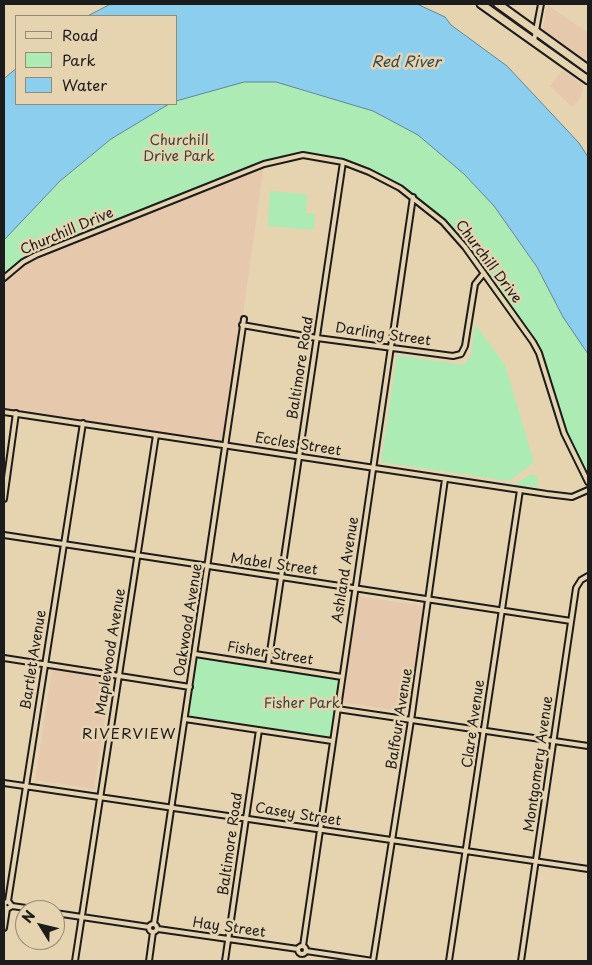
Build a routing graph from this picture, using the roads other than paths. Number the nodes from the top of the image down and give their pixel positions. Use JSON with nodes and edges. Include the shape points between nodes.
{"nodes":[{"id":1,"x":481,"y":4,"type":"edge"},
{"id":2,"x":498,"y":4,"type":"edge"},
{"id":3,"x":541,"y":4,"type":"edge"},
{"id":4,"x":537,"y":32,"type":"junction"},
{"id":5,"x":534,"y":42,"type":"junction"},
{"id":6,"x":588,"y":68,"type":"edge"},
{"id":7,"x":580,"y":74,"type":"junction"},
{"id":8,"x":588,"y":80,"type":"edge"},
{"id":9,"x":343,"y":162,"type":"junction"},
{"id":10,"x":413,"y":197,"type":"junction"},
{"id":11,"x":484,"y":273,"type":"junction"},
{"id":12,"x":4,"y":278,"type":"edge"},
{"id":13,"x":244,"y":319,"type":"dead end"},
{"id":14,"x":242,"y":325,"type":"junction"},
{"id":15,"x":317,"y":338,"type":"junction"},
{"id":16,"x":391,"y":348,"type":"junction"},
{"id":17,"x":4,"y":412,"type":"edge"},
{"id":18,"x":16,"y":413,"type":"junction"},
{"id":19,"x":83,"y":423,"type":"junction"},
{"id":20,"x":156,"y":435,"type":"junction"},
{"id":21,"x":225,"y":445,"type":"junction"},
{"id":22,"x":299,"y":457,"type":"junction"},
{"id":23,"x":373,"y":468,"type":"junction"},
{"id":24,"x":445,"y":479,"type":"junction"},
{"id":25,"x":588,"y":482,"type":"edge"},
{"id":26,"x":520,"y":490,"type":"junction"},
{"id":27,"x":588,"y":490,"type":"edge"},
{"id":28,"x":4,"y":499,"type":"edge"},
{"id":29,"x":4,"y":535,"type":"edge"},
{"id":30,"x":64,"y":544,"type":"junction"},
{"id":31,"x":137,"y":556,"type":"junction"},
{"id":32,"x":208,"y":567,"type":"junction"},
{"id":33,"x":588,"y":576,"type":"edge"},
{"id":34,"x":281,"y":577,"type":"junction"},
{"id":35,"x":355,"y":589,"type":"junction"},
{"id":36,"x":429,"y":599,"type":"junction"},
{"id":37,"x":501,"y":610,"type":"junction"},
{"id":38,"x":571,"y":621,"type":"junction"},
{"id":39,"x":195,"y":654,"type":"junction"},
{"id":40,"x":4,"y":658,"type":"edge"},
{"id":41,"x":45,"y":664,"type":"junction"},
{"id":42,"x":268,"y":665,"type":"junction"},
{"id":43,"x":118,"y":677,"type":"junction"},
{"id":44,"x":342,"y":677,"type":"junction"},
{"id":45,"x":190,"y":687,"type":"junction"},
{"id":46,"x":337,"y":709,"type":"junction"},
{"id":47,"x":185,"y":718,"type":"junction"},
{"id":48,"x":411,"y":721,"type":"junction"},
{"id":49,"x":259,"y":730,"type":"junction"},
{"id":50,"x":484,"y":731,"type":"junction"},
{"id":51,"x":332,"y":741,"type":"junction"},
{"id":52,"x":554,"y":741,"type":"junction"},
{"id":53,"x":588,"y":746,"type":"edge"},
{"id":54,"x":4,"y":783,"type":"edge"},
{"id":55,"x":26,"y":786,"type":"junction"},
{"id":56,"x":100,"y":798,"type":"junction"},
{"id":57,"x":172,"y":808,"type":"junction"},
{"id":58,"x":247,"y":818,"type":"junction"},
{"id":59,"x":319,"y":830,"type":"junction"},
{"id":60,"x":391,"y":840,"type":"junction"},
{"id":61,"x":466,"y":852,"type":"junction"},
{"id":62,"x":536,"y":862,"type":"junction"},
{"id":63,"x":588,"y":870,"type":"edge"},
{"id":64,"x":6,"y":905,"type":"edge"},
{"id":65,"x":65,"y":914,"type":"edge"},
{"id":66,"x":83,"y":917,"type":"junction"},
{"id":67,"x":154,"y":924,"type":"junction"},
{"id":68,"x":149,"y":927,"type":"junction"},
{"id":69,"x":4,"y":928,"type":"edge"},
{"id":70,"x":158,"y":929,"type":"junction"},
{"id":71,"x":153,"y":932,"type":"junction"},
{"id":72,"x":228,"y":938,"type":"junction"},
{"id":73,"x":302,"y":946,"type":"junction"},
{"id":74,"x":298,"y":949,"type":"junction"},
{"id":75,"x":306,"y":951,"type":"junction"},
{"id":76,"x":301,"y":954,"type":"junction"},
{"id":77,"x":75,"y":961,"type":"edge"},
{"id":78,"x":149,"y":961,"type":"edge"},
{"id":79,"x":225,"y":961,"type":"edge"},
{"id":80,"x":300,"y":961,"type":"edge"},
{"id":81,"x":374,"y":961,"type":"edge"},
{"id":82,"x":449,"y":961,"type":"edge"},
{"id":83,"x":521,"y":961,"type":"edge"}],
"edges":[{"from":1,"to":5,"type":"highway"},
{"from":2,"to":4,"type":"highway"},
{"from":3,"to":4,"type":"street"},
{"from":4,"to":5,"type":"street"},
{"from":4,"to":6,"type":"highway"},
{"from":5,"to":7,"type":"highway"},
{"from":6,"to":7,"type":"street"},
{"from":7,"to":8,"type":"highway"},
{"from":9,"to":10,"type":"street","name":"Churchill Drive","via":[[383,178]]},
{"from":9,"to":12,"type":"street","name":"Churchill Drive","via":[[303,156],[264,164],[36,255]]},
{"from":9,"to":15,"type":"street","name":"Baltimore Road"},
{"from":10,"to":11,"type":"street","name":"Churchill Drive","via":[[452,231]]},
{"from":10,"to":16,"type":"street","name":"Ashland Avenue"},
{"from":11,"to":16,"type":"street","name":"Darling Street","via":[[475,284],[466,346],[461,354],[454,356]]},
{"from":11,"to":25,"type":"street","name":"Churchill Drive","via":[[540,354],[564,433]]},
{"from":13,"to":14,"type":"street","name":"Oakwood Avenue"},
{"from":14,"to":15,"type":"street","name":"Darling Street"},
{"from":14,"to":21,"type":"street","name":"Oakwood Avenue"},
{"from":15,"to":16,"type":"street","name":"Darling Street"},
{"from":15,"to":22,"type":"street","name":"Baltimore Road"},
{"from":16,"to":23,"type":"street","name":"Ashland Avenue"},
{"from":17,"to":18,"type":"street","name":"Eccles Street"},
{"from":18,"to":19,"type":"street","name":"Eccles Street"},
{"from":18,"to":28,"type":"street"},
{"from":19,"to":20,"type":"street","name":"Eccles Street"},
{"from":19,"to":30,"type":"street","name":"Bartlet Avenue"},
{"from":20,"to":21,"type":"street","name":"Eccles Street"},
{"from":20,"to":31,"type":"street","name":"Maplewood Avenue"},
{"from":21,"to":22,"type":"street","name":"Eccles Street"},
{"from":21,"to":32,"type":"street","name":"Oakwood Avenue"},
{"from":22,"to":23,"type":"street","name":"Eccles Street"},
{"from":22,"to":34,"type":"street","name":"Baltimore Road"},
{"from":23,"to":24,"type":"street","name":"Eccles Street"},
{"from":23,"to":35,"type":"street","name":"Ashland Avenue"},
{"from":24,"to":26,"type":"street","name":"Eccles Street"},
{"from":24,"to":36,"type":"street","name":"Balfour Avenue"},
{"from":26,"to":27,"type":"street","name":"Eccles Street","via":[[572,497]]},
{"from":26,"to":37,"type":"street","name":"Clare Avenue"},
{"from":29,"to":30,"type":"street","name":"Mabel Street"},
{"from":30,"to":31,"type":"street","name":"Mabel Street"},
{"from":30,"to":41,"type":"street","name":"Bartlet Avenue"},
{"from":31,"to":32,"type":"street","name":"Mabel Street"},
{"from":31,"to":43,"type":"street","name":"Maplewood Avenue"},
{"from":32,"to":34,"type":"street","name":"Mabel Street"},
{"from":32,"to":39,"type":"street","name":"Oakwood Avenue"},
{"from":33,"to":38,"type":"street","name":"Montgomery Avenue","via":[[578,584]]},
{"from":34,"to":35,"type":"street","name":"Mabel Street"},
{"from":34,"to":42,"type":"street","name":"Baltimore Road"},
{"from":35,"to":36,"type":"street","name":"Mabel Street"},
{"from":35,"to":44,"type":"street","name":"Ashland Avenue"},
{"from":36,"to":37,"type":"street","name":"Mabel Street"},
{"from":36,"to":48,"type":"street","name":"Balfour Avenue"},
{"from":37,"to":38,"type":"street","name":"Mabel Street"},
{"from":37,"to":50,"type":"street","name":"Clare Avenue"},
{"from":38,"to":52,"type":"street","name":"Montgomery Avenue"},
{"from":39,"to":42,"type":"street","name":"Fisher Street"},
{"from":39,"to":45,"type":"street","name":"Oakwood Avenue"},
{"from":40,"to":41,"type":"street"},
{"from":41,"to":43,"type":"street"},
{"from":41,"to":55,"type":"street","name":"Bartlet Avenue"},
{"from":42,"to":44,"type":"street","name":"Fisher Street"},
{"from":43,"to":45,"type":"street"},
{"from":43,"to":56,"type":"street","name":"Maplewood Avenue"},
{"from":44,"to":46,"type":"street","name":"Ashland Avenue"},
{"from":45,"to":47,"type":"street","name":"Oakwood Avenue"},
{"from":46,"to":48,"type":"street"},
{"from":46,"to":51,"type":"street","name":"Ashland Avenue"},
{"from":47,"to":49,"type":"street"},
{"from":47,"to":57,"type":"street","name":"Oakwood Avenue"},
{"from":48,"to":50,"type":"street"},
{"from":48,"to":60,"type":"street","name":"Balfour Avenue"},
{"from":49,"to":51,"type":"street"},
{"from":49,"to":58,"type":"street","name":"Baltimore Road"},
{"from":50,"to":52,"type":"street"},
{"from":50,"to":61,"type":"street","name":"Clare Avenue"},
{"from":51,"to":59,"type":"street","name":"Ashland Avenue"},
{"from":52,"to":53,"type":"street"},
{"from":52,"to":62,"type":"street","name":"Montgomery Avenue"},
{"from":54,"to":55,"type":"street","name":"Casey Street"},
{"from":55,"to":56,"type":"street","name":"Casey Street"},
{"from":55,"to":64,"type":"street","name":"Bartlet Avenue"},
{"from":56,"to":57,"type":"street","name":"Casey Street"},
{"from":56,"to":66,"type":"street","name":"Maplewood Avenue"},
{"from":57,"to":58,"type":"street","name":"Casey Street"},
{"from":57,"to":67,"type":"street","name":"Oakwood Avenue"},
{"from":58,"to":59,"type":"street","name":"Casey Street"},
{"from":58,"to":72,"type":"street","name":"Baltimore Road"},
{"from":59,"to":60,"type":"street","name":"Casey Street"},
{"from":59,"to":73,"type":"street","name":"Ashland Avenue"},
{"from":60,"to":61,"type":"street","name":"Casey Street"},
{"from":60,"to":81,"type":"street","name":"Balfour Avenue"},
{"from":61,"to":62,"type":"street","name":"Casey Street"},
{"from":61,"to":82,"type":"street","name":"Clare Avenue"},
{"from":62,"to":63,"type":"street","name":"Casey Street"},
{"from":62,"to":83,"type":"street","name":"Montgomery Avenue"},
{"from":64,"to":69,"type":"street","name":"Bartlet Avenue"},
{"from":65,"to":66,"type":"street"},
{"from":66,"to":68,"type":"street"},
{"from":66,"to":77,"type":"street","name":"Maplewood Avenue"},
{"from":67,"to":68,"type":"street"},
{"from":67,"to":70,"type":"street"},
{"from":68,"to":71,"type":"street"},
{"from":70,"to":71,"type":"street"},
{"from":70,"to":72,"type":"street","name":"Hay Street"},
{"from":71,"to":78,"type":"street"},
{"from":72,"to":74,"type":"street","name":"Hay Street"},
{"from":72,"to":79,"type":"street","name":"Baltimore Road"},
{"from":73,"to":74,"type":"street"},
{"from":73,"to":75,"type":"street"},
{"from":74,"to":76,"type":"street"},
{"from":75,"to":76,"type":"street"},
{"from":75,"to":81,"type":"street"},
{"from":76,"to":80,"type":"street"}]}
